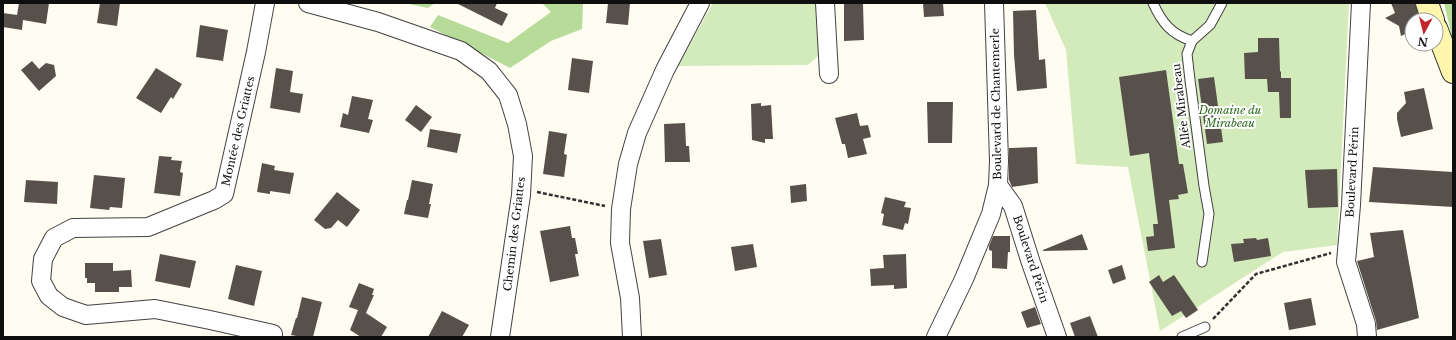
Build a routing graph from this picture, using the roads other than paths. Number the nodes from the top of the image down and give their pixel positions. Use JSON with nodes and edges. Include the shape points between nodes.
{"nodes":[{"id":1,"x":265,"y":3,"type":"edge"},
{"id":2,"x":308,"y":3,"type":"edge"},
{"id":3,"x":700,"y":3,"type":"edge"},
{"id":4,"x":825,"y":3,"type":"edge"},
{"id":5,"x":994,"y":3,"type":"edge"},
{"id":6,"x":1153,"y":3,"type":"edge"},
{"id":7,"x":1222,"y":3,"type":"edge"},
{"id":8,"x":1361,"y":3,"type":"edge"},
{"id":9,"x":1192,"y":41,"type":"junction"},
{"id":10,"x":1444,"y":45,"type":"edge"},
{"id":11,"x":1451,"y":60,"type":"edge"},
{"id":12,"x":829,"y":74,"type":"dead end"},
{"id":13,"x":998,"y":185,"type":"junction"},
{"id":14,"x":1202,"y":262,"type":"dead end"},
{"id":15,"x":1205,"y":327,"type":"road end"},
{"id":16,"x":273,"y":334,"type":"dead end"},
{"id":17,"x":500,"y":337,"type":"edge"},
{"id":18,"x":632,"y":337,"type":"edge"},
{"id":19,"x":936,"y":337,"type":"edge"},
{"id":20,"x":1056,"y":337,"type":"edge"},
{"id":21,"x":1182,"y":337,"type":"edge"},
{"id":22,"x":1367,"y":337,"type":"edge"}],
"edges":[{"from":1,"to":16,"type":"street","name":"Montée des Griattes","via":[[224,194],[148,227],[74,228],[54,238],[42,259],[41,282],[49,296],[63,307],[86,315],[155,310]]},
{"from":2,"to":17,"type":"street","name":"Chemin des Griattes","via":[[378,22],[461,51],[489,71],[508,95],[523,156],[521,189]]},
{"from":3,"to":18,"type":"street","via":[[665,70],[637,133],[628,164],[621,209],[620,243],[630,298]]},
{"from":4,"to":12,"type":"street"},
{"from":5,"to":13,"type":"street","name":"Boulevard de Chantemerle"},
{"from":6,"to":9,"type":"lane","via":[[1165,25],[1180,37]]},
{"from":7,"to":9,"type":"lane","via":[[1210,25]]},
{"from":8,"to":22,"type":"street","name":"Boulevard Périn","via":[[1351,206],[1342,256],[1366,324]]},
{"from":9,"to":14,"type":"lane","name":"Allée Mirabeau","via":[[1187,54],[1209,214]]},
{"from":10,"to":11,"type":"main road"},
{"from":13,"to":19,"type":"street","name":"Boulevard de Chantemerle","via":[[991,214]]},
{"from":13,"to":20,"type":"street","name":"Boulevard Périn","via":[[1013,206]]},
{"from":15,"to":21,"type":"lane"}]}
